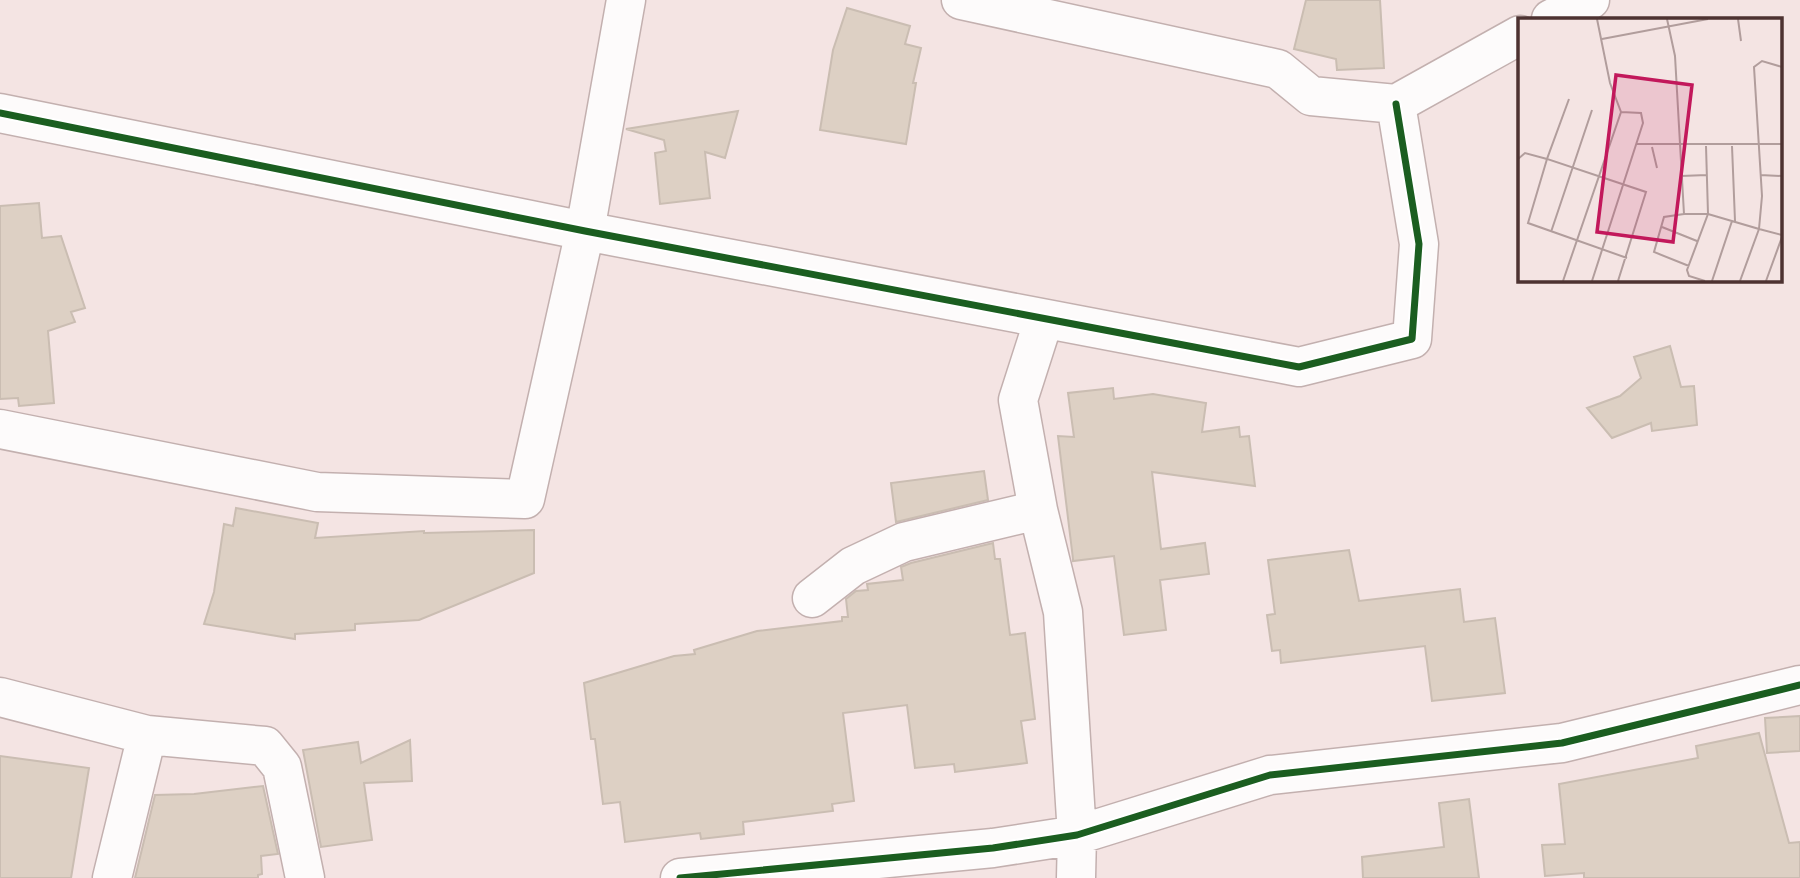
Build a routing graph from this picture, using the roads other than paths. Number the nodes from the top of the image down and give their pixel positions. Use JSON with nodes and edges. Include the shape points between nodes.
{"nodes":[{"id":1,"x":625,"y":0,"type":"edge"},
{"id":2,"x":961,"y":0,"type":"edge"},
{"id":3,"x":1590,"y":0,"type":"edge"},
{"id":4,"x":1553,"y":18,"type":"edge"},
{"id":5,"x":1518,"y":37,"type":"edge"},
{"id":6,"x":1396,"y":104,"type":"junction"},
{"id":7,"x":0,"y":113,"type":"edge"},
{"id":8,"x":585,"y":231,"type":"junction"},
{"id":9,"x":1044,"y":319,"type":"junction"},
{"id":10,"x":0,"y":429,"type":"edge"},
{"id":11,"x":1038,"y":510,"type":"junction"},
{"id":12,"x":812,"y":598,"type":"dead end"},
{"id":13,"x":1800,"y":685,"type":"edge"},
{"id":14,"x":0,"y":697,"type":"edge"},
{"id":15,"x":147,"y":735,"type":"junction"},
{"id":16,"x":1077,"y":835,"type":"junction"},
{"id":17,"x":752,"y":875,"type":"edge"},
{"id":18,"x":112,"y":878,"type":"edge"},
{"id":19,"x":305,"y":878,"type":"edge"},
{"id":20,"x":680,"y":878,"type":"edge"},
{"id":21,"x":1076,"y":878,"type":"edge"}],
"edges":[{"from":1,"to":8,"type":"street"},
{"from":2,"to":6,"type":"street","via":[[1278,69],[1311,96]]},
{"from":3,"to":4,"type":"street"},
{"from":5,"to":6,"type":"street"},
{"from":6,"to":9,"type":"street","via":[[1419,244],[1412,339],[1299,367]]},
{"from":7,"to":8,"type":"street"},
{"from":8,"to":9,"type":"street"},
{"from":8,"to":10,"type":"street","via":[[525,499],[317,492]]},
{"from":9,"to":11,"type":"street","via":[[1018,400]]},
{"from":11,"to":12,"type":"street","via":[[904,542],[853,566]]},
{"from":11,"to":16,"type":"street","via":[[1063,612]]},
{"from":13,"to":16,"type":"street","via":[[1562,743],[1270,775]]},
{"from":14,"to":15,"type":"street"},
{"from":15,"to":18,"type":"street"},
{"from":15,"to":19,"type":"street","via":[[265,746],[282,767]]},
{"from":16,"to":17,"type":"street"},
{"from":16,"to":21,"type":"street"},
{"from":17,"to":20,"type":"street"}]}
